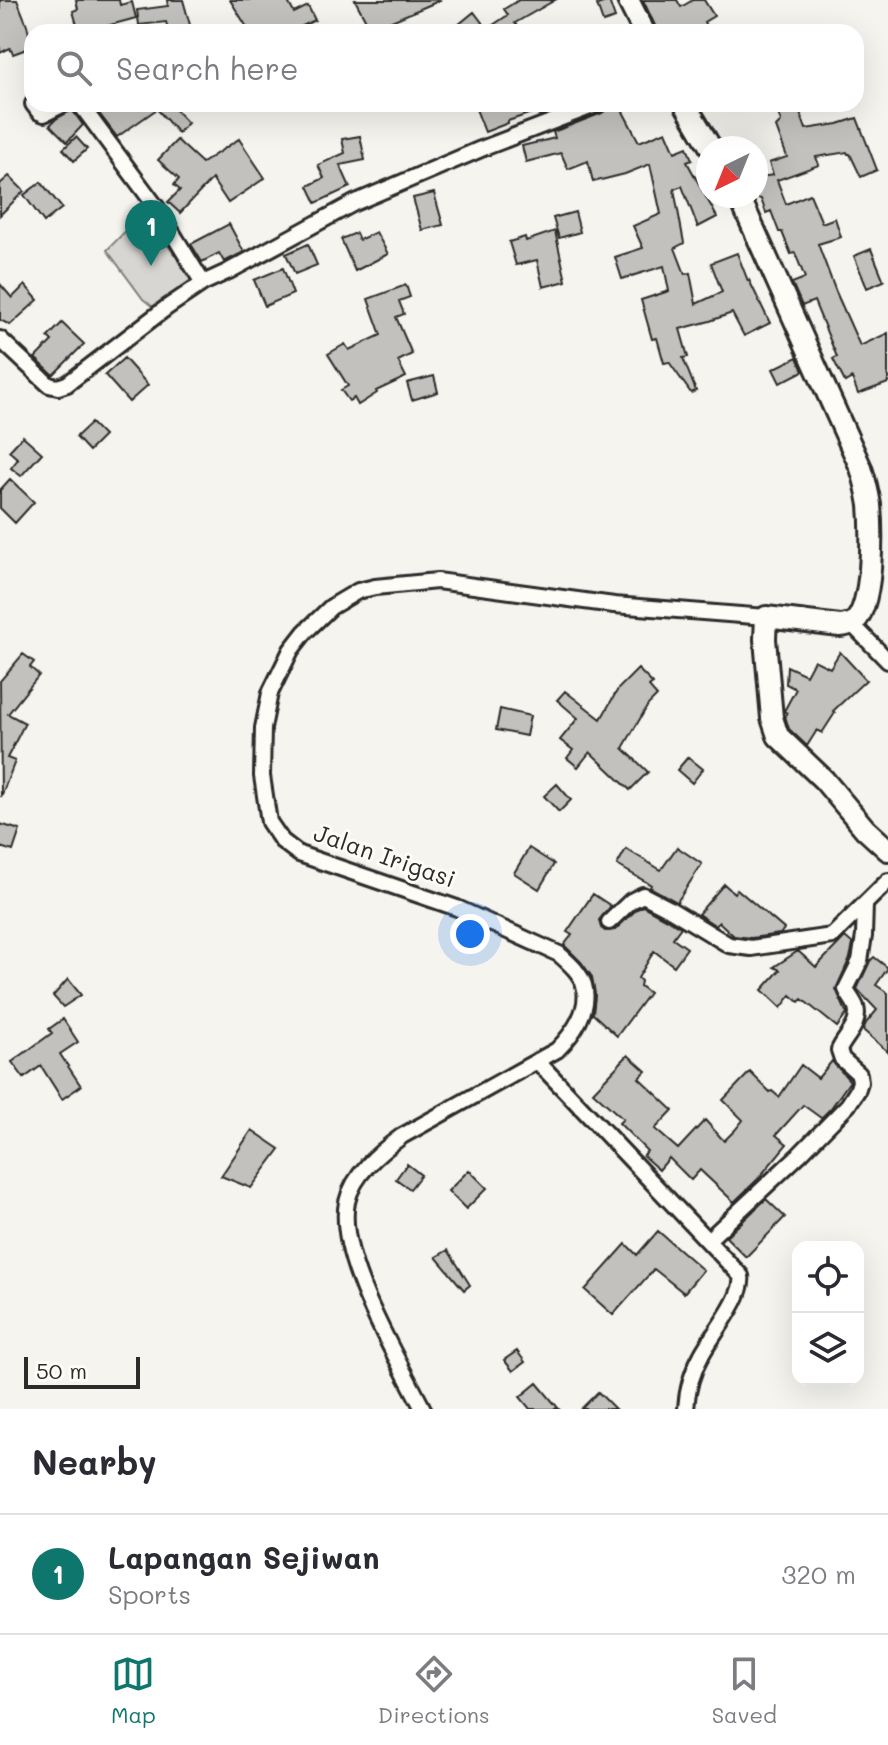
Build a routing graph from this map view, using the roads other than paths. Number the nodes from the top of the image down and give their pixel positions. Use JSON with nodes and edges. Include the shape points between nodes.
{"nodes":[{"id":1,"x":628,"y":0,"type":"edge"},
{"id":2,"x":640,"y":24,"type":"edge"},
{"id":3,"x":86,"y":112,"type":"edge"},
{"id":4,"x":577,"y":112,"type":"edge"},
{"id":5,"x":690,"y":112,"type":"edge"},
{"id":6,"x":704,"y":136,"type":"edge"},
{"id":7,"x":744,"y":208,"type":"edge"},
{"id":8,"x":203,"y":283,"type":"junction"},
{"id":9,"x":0,"y":339,"type":"edge"},
{"id":10,"x":766,"y":617,"type":"junction"},
{"id":11,"x":852,"y":624,"type":"junction"},
{"id":12,"x":888,"y":661,"type":"edge"},
{"id":13,"x":888,"y":850,"type":"edge"},
{"id":14,"x":888,"y":881,"type":"edge"},
{"id":15,"x":865,"y":904,"type":"junction"},
{"id":16,"x":609,"y":922,"type":"dead end"},
{"id":17,"x":537,"y":1061,"type":"junction"},
{"id":18,"x":708,"y":1240,"type":"junction"},
{"id":19,"x":423,"y":1409,"type":"edge"},
{"id":20,"x":686,"y":1409,"type":"edge"}],
"edges":[{"from":1,"to":2,"type":"street"},
{"from":3,"to":8,"type":"street","via":[[157,208]]},
{"from":4,"to":8,"type":"street","via":[[354,203]]},
{"from":5,"to":6,"type":"street"},
{"from":7,"to":11,"type":"street","via":[[861,468],[870,502],[870,573],[864,604]]},
{"from":8,"to":9,"type":"street","via":[[60,387],[46,383]]},
{"from":10,"to":11,"type":"street","name":"Jalan Irigasi"},
{"from":10,"to":13,"type":"street","via":[[772,718],[778,736]]},
{"from":10,"to":17,"type":"street","name":"Jalan Irigasi","via":[[614,605],[437,581],[358,591],[320,616],[291,650],[270,693],[263,728],[262,776],[269,822],[299,854],[457,908],[559,954],[584,985],[583,1012],[557,1050]]},
{"from":11,"to":12,"type":"street"},
{"from":14,"to":15,"type":"street"},
{"from":15,"to":16,"type":"street","via":[[832,936],[751,948],[729,945],[641,895]]},
{"from":15,"to":18,"type":"street","via":[[860,961],[846,989],[856,1016],[839,1050],[859,1074],[857,1091],[799,1155]]},
{"from":17,"to":18,"type":"street"},
{"from":17,"to":19,"type":"street","name":"Jalan Irigasi","via":[[388,1146],[360,1176],[347,1203],[347,1229],[359,1280]]},
{"from":18,"to":20,"type":"street","via":[[739,1272],[742,1283],[700,1356]]}]}
